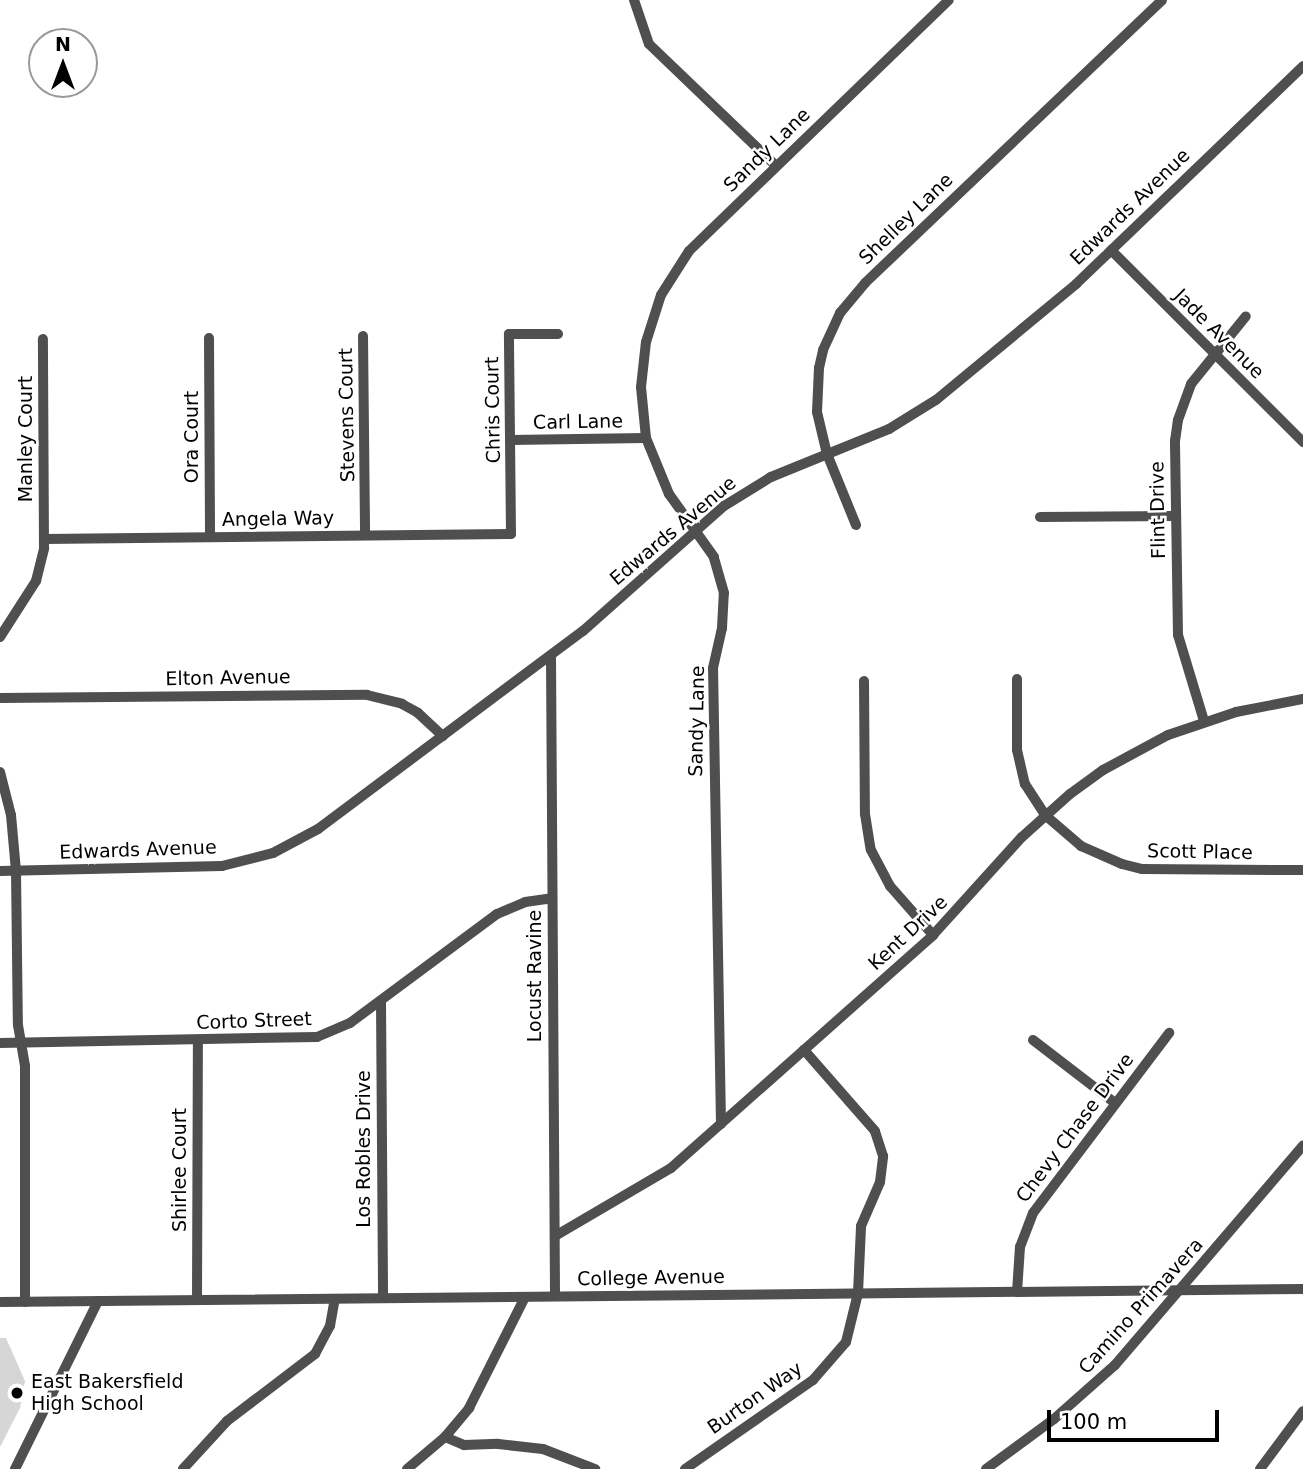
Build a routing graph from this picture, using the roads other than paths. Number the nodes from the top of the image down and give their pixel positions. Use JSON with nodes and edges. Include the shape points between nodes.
{"nodes":[{"id":1,"x":634,"y":0,"type":"edge"},
{"id":2,"x":949,"y":0,"type":"edge"},
{"id":3,"x":1162,"y":0,"type":"edge"},
{"id":4,"x":1303,"y":66,"type":"edge"},
{"id":5,"x":776,"y":166,"type":"junction"},
{"id":6,"x":1111,"y":250,"type":"junction"},
{"id":7,"x":1246,"y":316,"type":"dead end"},
{"id":8,"x":558,"y":334,"type":"dead end"},
{"id":9,"x":363,"y":336,"type":"dead end"},
{"id":10,"x":209,"y":338,"type":"dead end"},
{"id":11,"x":43,"y":339,"type":"dead end"},
{"id":12,"x":1213,"y":354,"type":"junction"},
{"id":13,"x":646,"y":438,"type":"junction"},
{"id":14,"x":510,"y":440,"type":"junction"},
{"id":15,"x":1303,"y":442,"type":"edge"},
{"id":16,"x":827,"y":454,"type":"junction"},
{"id":17,"x":1175,"y":516,"type":"junction"},
{"id":18,"x":1040,"y":517,"type":"dead end"},
{"id":19,"x":856,"y":525,"type":"dead end"},
{"id":20,"x":696,"y":531,"type":"junction"},
{"id":21,"x":511,"y":534,"type":"joint"},
{"id":22,"x":366,"y":535,"type":"junction"},
{"id":23,"x":210,"y":537,"type":"junction"},
{"id":24,"x":44,"y":538,"type":"junction"},
{"id":25,"x":0,"y":636,"type":"edge"},
{"id":26,"x":551,"y":656,"type":"junction"},
{"id":27,"x":1017,"y":679,"type":"dead end"},
{"id":28,"x":864,"y":681,"type":"dead end"},
{"id":29,"x":0,"y":698,"type":"edge"},
{"id":30,"x":1303,"y":699,"type":"edge"},
{"id":31,"x":1205,"y":721,"type":"junction"},
{"id":32,"x":443,"y":736,"type":"junction"},
{"id":33,"x":0,"y":772,"type":"edge"},
{"id":34,"x":1045,"y":815,"type":"junction"},
{"id":35,"x":1303,"y":870,"type":"edge"},
{"id":36,"x":0,"y":871,"type":"edge"},
{"id":37,"x":16,"y":871,"type":"junction"},
{"id":38,"x":552,"y":898,"type":"junction"},
{"id":39,"x":933,"y":935,"type":"junction"},
{"id":40,"x":381,"y":1001,"type":"junction"},
{"id":41,"x":1169,"y":1033,"type":"dead end"},
{"id":42,"x":1033,"y":1040,"type":"dead end"},
{"id":43,"x":198,"y":1041,"type":"junction"},
{"id":44,"x":0,"y":1043,"type":"edge"},
{"id":45,"x":21,"y":1043,"type":"junction"},
{"id":46,"x":804,"y":1050,"type":"junction"},
{"id":47,"x":1115,"y":1103,"type":"junction"},
{"id":48,"x":721,"y":1124,"type":"junction"},
{"id":49,"x":1303,"y":1146,"type":"edge"},
{"id":50,"x":555,"y":1236,"type":"junction"},
{"id":51,"x":1303,"y":1289,"type":"edge"},
{"id":52,"x":1181,"y":1290,"type":"junction"},
{"id":53,"x":1017,"y":1292,"type":"junction"},
{"id":54,"x":858,"y":1293,"type":"junction"},
{"id":55,"x":555,"y":1296,"type":"junction"},
{"id":56,"x":525,"y":1297,"type":"junction"},
{"id":57,"x":383,"y":1298,"type":"junction"},
{"id":58,"x":335,"y":1299,"type":"junction"},
{"id":59,"x":197,"y":1300,"type":"junction"},
{"id":60,"x":98,"y":1301,"type":"junction"},
{"id":61,"x":0,"y":1302,"type":"edge"},
{"id":62,"x":25,"y":1302,"type":"junction"},
{"id":63,"x":1303,"y":1411,"type":"edge"},
{"id":64,"x":446,"y":1437,"type":"junction"},
{"id":65,"x":15,"y":1469,"type":"edge"},
{"id":66,"x":183,"y":1469,"type":"edge"},
{"id":67,"x":407,"y":1469,"type":"edge"},
{"id":68,"x":595,"y":1469,"type":"edge"},
{"id":69,"x":685,"y":1469,"type":"edge"},
{"id":70,"x":986,"y":1469,"type":"edge"},
{"id":71,"x":1260,"y":1469,"type":"edge"}],
"edges":[{"from":1,"to":5,"type":"street","via":[[649,44]]},
{"from":2,"to":5,"type":"street","name":"Sandy Lane"},
{"from":3,"to":16,"type":"street","name":"Shelley Lane","via":[[865,283],[840,313],[823,350],[816,390]]},
{"from":4,"to":6,"type":"street","name":"Edwards Avenue"},
{"from":5,"to":13,"type":"street","name":"Sandy Lane","via":[[689,251],[661,295],[642,364]]},
{"from":6,"to":12,"type":"street","name":"Jade Avenue"},
{"from":6,"to":16,"type":"street","name":"Edwards Avenue","via":[[936,400],[889,429]]},
{"from":7,"to":12,"type":"street","name":"Flint Drive"},
{"from":8,"to":14,"type":"street","name":"Chris Court","via":[[509,334]]},
{"from":9,"to":22,"type":"street","name":"Stevens Court"},
{"from":10,"to":23,"type":"street","name":"Ora Court"},
{"from":11,"to":24,"type":"street","name":"Manley Court"},
{"from":12,"to":15,"type":"street","name":"Jade Avenue"},
{"from":12,"to":17,"type":"street","name":"Flint Drive","via":[[1191,384],[1178,420]]},
{"from":13,"to":14,"type":"street","name":"Carl Lane"},
{"from":13,"to":20,"type":"street","name":"Sandy Lane","via":[[670,494]]},
{"from":14,"to":21,"type":"street","name":"Chris Court"},
{"from":16,"to":19,"type":"street","name":"Shelley Lane"},
{"from":16,"to":20,"type":"street","name":"Edwards Avenue","via":[[747,491]]},
{"from":17,"to":18,"type":"street"},
{"from":17,"to":31,"type":"street","name":"Flint Drive","via":[[1178,635]]},
{"from":20,"to":26,"type":"street","name":"Edwards Avenue"},
{"from":20,"to":48,"type":"street","name":"Sandy Lane","via":[[714,558],[724,593],[713,668]]},
{"from":21,"to":22,"type":"street","name":"Angela Way"},
{"from":22,"to":23,"type":"street","name":"Angela Way"},
{"from":23,"to":24,"type":"street","name":"Angela Way"},
{"from":24,"to":25,"type":"street","name":"Manley Court","via":[[36,581]]},
{"from":26,"to":32,"type":"street","name":"Edwards Avenue"},
{"from":26,"to":38,"type":"street","name":"Locust Ravine"},
{"from":27,"to":34,"type":"street","name":"Scott Place","via":[[1020,767]]},
{"from":28,"to":39,"type":"street","via":[[869,841],[890,886]]},
{"from":29,"to":32,"type":"street","name":"Elton Avenue","via":[[367,695],[402,704]]},
{"from":30,"to":31,"type":"street","name":"Kent Drive"},
{"from":31,"to":34,"type":"street","name":"Kent Drive","via":[[1115,763]]},
{"from":32,"to":37,"type":"street","name":"Edwards Avenue","via":[[318,829],[246,862],[201,869]]},
{"from":33,"to":37,"type":"street","via":[[11,815]]},
{"from":34,"to":35,"type":"street","name":"Scott Place","via":[[1081,846],[1142,869]]},
{"from":34,"to":39,"type":"street","name":"Kent Drive"},
{"from":36,"to":37,"type":"street","name":"Edwards Avenue"},
{"from":37,"to":45,"type":"street"},
{"from":38,"to":40,"type":"street","name":"Corto Street","via":[[525,902],[497,914]]},
{"from":38,"to":50,"type":"street","name":"Locust Ravine"},
{"from":39,"to":46,"type":"street","name":"Kent Drive"},
{"from":40,"to":43,"type":"street","name":"Corto Street","via":[[350,1023],[317,1037]]},
{"from":40,"to":57,"type":"street","name":"Los Robles Drive"},
{"from":41,"to":47,"type":"street","name":"Chevy Chase Drive"},
{"from":42,"to":47,"type":"street"},
{"from":43,"to":45,"type":"street","name":"Corto Street"},
{"from":43,"to":59,"type":"street","name":"Shirlee Court"},
{"from":44,"to":45,"type":"street","name":"Corto Street"},
{"from":45,"to":62,"type":"street","via":[[25,1066]]},
{"from":46,"to":48,"type":"street","name":"Kent Drive"},
{"from":46,"to":54,"type":"street","name":"Burton Way","via":[[869,1124],[883,1156],[880,1182],[862,1226]]},
{"from":47,"to":53,"type":"street","name":"Chevy Chase Drive","via":[[1033,1213],[1020,1247]]},
{"from":48,"to":50,"type":"street","name":"Kent Drive","via":[[656,1180]]},
{"from":49,"to":52,"type":"street","name":"Camino Primavera"},
{"from":50,"to":55,"type":"street","name":"Locust Ravine"},
{"from":51,"to":52,"type":"street","name":"College Avenue"},
{"from":52,"to":53,"type":"street","name":"College Avenue"},
{"from":52,"to":70,"type":"street","name":"Camino Primavera","via":[[1086,1393]]},
{"from":53,"to":54,"type":"street","name":"College Avenue"},
{"from":54,"to":55,"type":"street","name":"College Avenue"},
{"from":54,"to":69,"type":"street","name":"Burton Way","via":[[846,1342],[813,1380]]},
{"from":55,"to":56,"type":"street","name":"College Avenue"},
{"from":56,"to":57,"type":"street","name":"College Avenue"},
{"from":56,"to":64,"type":"street","via":[[483,1383]]},
{"from":57,"to":58,"type":"street","name":"College Avenue"},
{"from":58,"to":59,"type":"street","name":"College Avenue"},
{"from":58,"to":66,"type":"street","via":[[330,1326],[315,1354],[227,1420]]},
{"from":59,"to":60,"type":"street","name":"College Avenue"},
{"from":60,"to":62,"type":"street","name":"College Avenue"},
{"from":60,"to":65,"type":"street"},
{"from":61,"to":62,"type":"street","name":"College Avenue"},
{"from":63,"to":71,"type":"street"},
{"from":64,"to":67,"type":"street"},
{"from":64,"to":68,"type":"street","via":[[464,1445],[543,1449]]}]}
